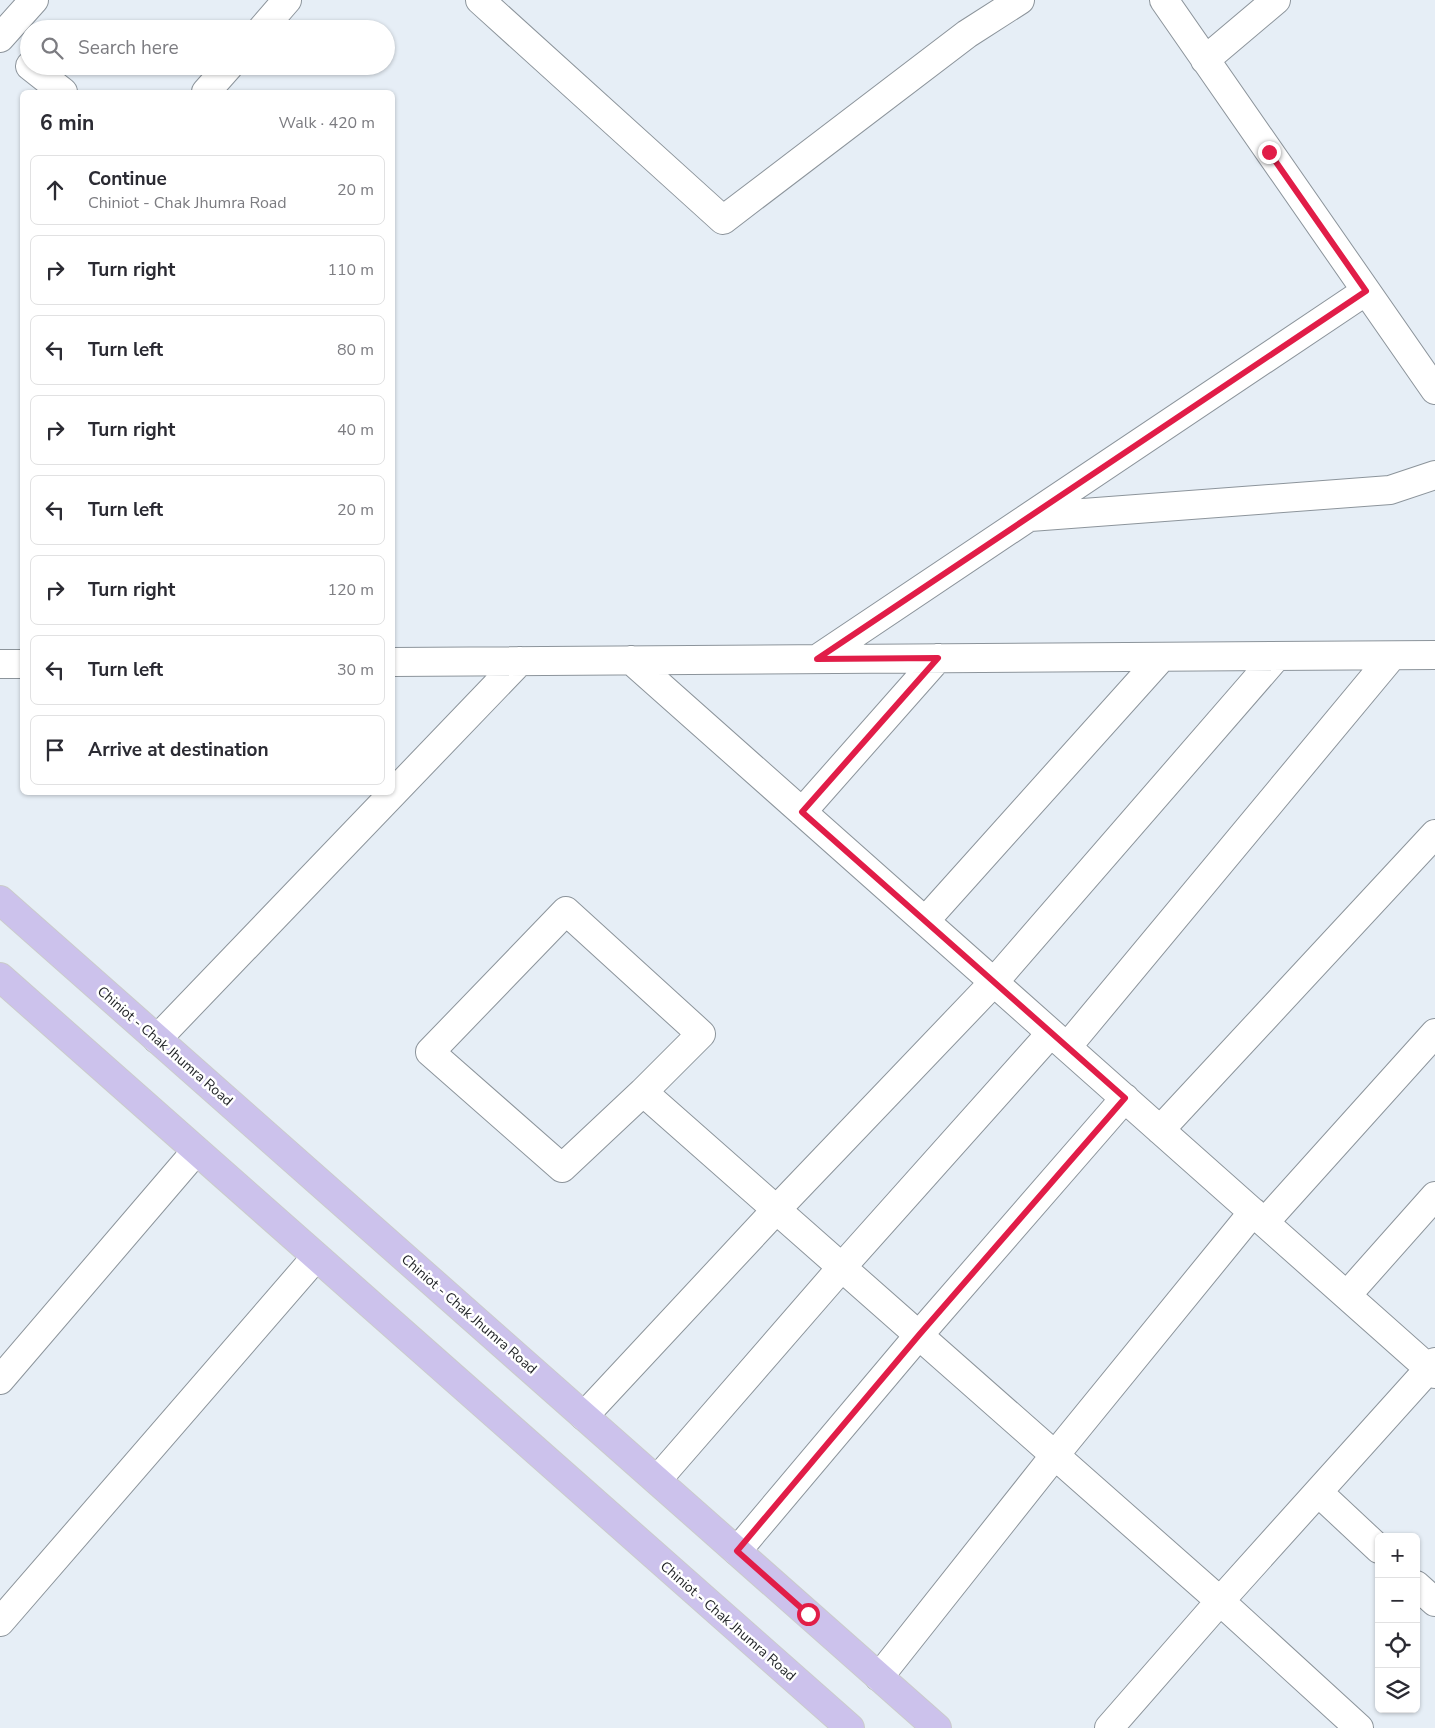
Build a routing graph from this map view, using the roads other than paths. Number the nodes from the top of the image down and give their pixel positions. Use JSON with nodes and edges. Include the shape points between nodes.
{"nodes":[{"id":1,"x":34,"y":0,"type":"edge"},
{"id":2,"x":287,"y":0,"type":"edge"},
{"id":3,"x":480,"y":0,"type":"edge"},
{"id":4,"x":1020,"y":0,"type":"edge"},
{"id":5,"x":1164,"y":0,"type":"edge"},
{"id":6,"x":1276,"y":0,"type":"edge"},
{"id":7,"x":270,"y":20,"type":"edge"},
{"id":8,"x":0,"y":38,"type":"edge"},
{"id":9,"x":0,"y":42,"type":"edge"},
{"id":10,"x":20,"y":58,"type":"edge"},
{"id":11,"x":1205,"y":60,"type":"junction"},
{"id":12,"x":41,"y":75,"type":"edge"},
{"id":13,"x":221,"y":75,"type":"edge"},
{"id":14,"x":60,"y":90,"type":"edge"},
{"id":15,"x":208,"y":90,"type":"edge"},
{"id":16,"x":1366,"y":291,"type":"junction"},
{"id":17,"x":1435,"y":390,"type":"edge"},
{"id":18,"x":1435,"y":475,"type":"edge"},
{"id":19,"x":1028,"y":518,"type":"junction"},
{"id":20,"x":1435,"y":655,"type":"edge"},
{"id":21,"x":1277,"y":656,"type":"junction"},
{"id":22,"x":1392,"y":656,"type":"junction"},
{"id":23,"x":1162,"y":657,"type":"junction"},
{"id":24,"x":938,"y":658,"type":"junction"},
{"id":25,"x":817,"y":659,"type":"junction"},
{"id":26,"x":630,"y":660,"type":"junction"},
{"id":27,"x":520,"y":661,"type":"junction"},
{"id":28,"x":395,"y":662,"type":"edge"},
{"id":29,"x":0,"y":664,"type":"edge"},
{"id":30,"x":20,"y":664,"type":"edge"},
{"id":31,"x":395,"y":791,"type":"edge"},
{"id":32,"x":391,"y":795,"type":"edge"},
{"id":33,"x":802,"y":812,"type":"junction"},
{"id":34,"x":1435,"y":834,"type":"edge"},
{"id":35,"x":0,"y":900,"type":"edge"},
{"id":36,"x":925,"y":921,"type":"junction"},
{"id":37,"x":0,"y":978,"type":"edge"},
{"id":38,"x":994,"y":982,"type":"junction"},
{"id":39,"x":1435,"y":1033,"type":"edge"},
{"id":40,"x":157,"y":1039,"type":"junction"},
{"id":41,"x":1059,"y":1040,"type":"junction"},
{"id":42,"x":643,"y":1092,"type":"junction"},
{"id":43,"x":1125,"y":1098,"type":"junction"},
{"id":44,"x":1160,"y":1130,"type":"junction"},
{"id":45,"x":196,"y":1150,"type":"junction"},
{"id":46,"x":1435,"y":1196,"type":"edge"},
{"id":47,"x":776,"y":1210,"type":"junction"},
{"id":48,"x":1259,"y":1217,"type":"junction"},
{"id":49,"x":316,"y":1257,"type":"junction"},
{"id":50,"x":842,"y":1267,"type":"junction"},
{"id":51,"x":1347,"y":1295,"type":"junction"},
{"id":52,"x":919,"y":1335,"type":"junction"},
{"id":53,"x":1433,"y":1368,"type":"edge"},
{"id":54,"x":0,"y":1380,"type":"edge"},
{"id":55,"x":584,"y":1416,"type":"junction"},
{"id":56,"x":1055,"y":1455,"type":"junction"},
{"id":57,"x":657,"y":1480,"type":"junction"},
{"id":58,"x":1318,"y":1492,"type":"junction"},
{"id":59,"x":1375,"y":1546,"type":"edge"},
{"id":60,"x":737,"y":1551,"type":"junction"},
{"id":61,"x":1420,"y":1589,"type":"edge"},
{"id":62,"x":1220,"y":1601,"type":"junction"},
{"id":63,"x":1435,"y":1602,"type":"edge"},
{"id":64,"x":0,"y":1622,"type":"edge"},
{"id":65,"x":879,"y":1677,"type":"junction"},
{"id":66,"x":850,"y":1728,"type":"edge"},
{"id":67,"x":937,"y":1728,"type":"edge"},
{"id":68,"x":1109,"y":1728,"type":"edge"},
{"id":69,"x":1359,"y":1728,"type":"edge"}],
"edges":[{"from":1,"to":8,"type":"street"},
{"from":2,"to":7,"type":"street"},
{"from":3,"to":4,"type":"street","via":[[723,220],[967,34]]},
{"from":5,"to":11,"type":"street"},
{"from":6,"to":11,"type":"street"},
{"from":9,"to":10,"type":"street"},
{"from":11,"to":16,"type":"street"},
{"from":12,"to":14,"type":"street"},
{"from":13,"to":15,"type":"street"},
{"from":16,"to":17,"type":"street"},
{"from":16,"to":19,"type":"street"},
{"from":18,"to":19,"type":"street","via":[[1390,490]]},
{"from":19,"to":25,"type":"street"},
{"from":20,"to":22,"type":"street"},
{"from":21,"to":22,"type":"street"},
{"from":21,"to":23,"type":"street"},
{"from":21,"to":38,"type":"street"},
{"from":22,"to":41,"type":"street"},
{"from":23,"to":24,"type":"street"},
{"from":23,"to":36,"type":"street"},
{"from":24,"to":25,"type":"street"},
{"from":24,"to":33,"type":"street"},
{"from":25,"to":26,"type":"street"},
{"from":26,"to":27,"type":"street"},
{"from":26,"to":33,"type":"street"},
{"from":27,"to":28,"type":"street"},
{"from":27,"to":31,"type":"street"},
{"from":29,"to":30,"type":"street"},
{"from":32,"to":40,"type":"street"},
{"from":33,"to":36,"type":"street"},
{"from":34,"to":44,"type":"street"},
{"from":35,"to":40,"type":"main road","name":"Chiniot - Chak Jhumra Road"},
{"from":36,"to":38,"type":"street"},
{"from":37,"to":45,"type":"main road","name":"Chiniot - Chak Jhumra Road"},
{"from":38,"to":41,"type":"street"},
{"from":38,"to":47,"type":"street"},
{"from":39,"to":48,"type":"street"},
{"from":40,"to":55,"type":"main road","name":"Chiniot - Chak Jhumra Road"},
{"from":41,"to":43,"type":"street"},
{"from":41,"to":50,"type":"street"},
{"from":42,"to":42,"type":"street","via":[[701,1034],[566,910],[430,1052],[562,1168]]},
{"from":42,"to":47,"type":"street"},
{"from":43,"to":44,"type":"street"},
{"from":43,"to":52,"type":"street"},
{"from":44,"to":48,"type":"street"},
{"from":45,"to":49,"type":"main road","name":"Chiniot - Chak Jhumra Road"},
{"from":45,"to":54,"type":"street"},
{"from":46,"to":51,"type":"street"},
{"from":47,"to":50,"type":"street"},
{"from":47,"to":55,"type":"street"},
{"from":48,"to":51,"type":"street"},
{"from":48,"to":56,"type":"street"},
{"from":49,"to":64,"type":"street"},
{"from":49,"to":66,"type":"main road","name":"Chiniot - Chak Jhumra Road"},
{"from":50,"to":52,"type":"street"},
{"from":50,"to":57,"type":"street"},
{"from":51,"to":53,"type":"street"},
{"from":52,"to":56,"type":"street"},
{"from":52,"to":60,"type":"street"},
{"from":53,"to":58,"type":"street"},
{"from":55,"to":57,"type":"main road","name":"Chiniot - Chak Jhumra Road"},
{"from":56,"to":62,"type":"street"},
{"from":56,"to":65,"type":"street"},
{"from":57,"to":60,"type":"main road","name":"Chiniot - Chak Jhumra Road"},
{"from":58,"to":59,"type":"street"},
{"from":58,"to":62,"type":"street"},
{"from":60,"to":65,"type":"main road","name":"Chiniot - Chak Jhumra Road"},
{"from":61,"to":63,"type":"street"},
{"from":62,"to":68,"type":"street"},
{"from":62,"to":69,"type":"street"},
{"from":65,"to":67,"type":"main road","name":"Chiniot - Chak Jhumra Road"}]}
